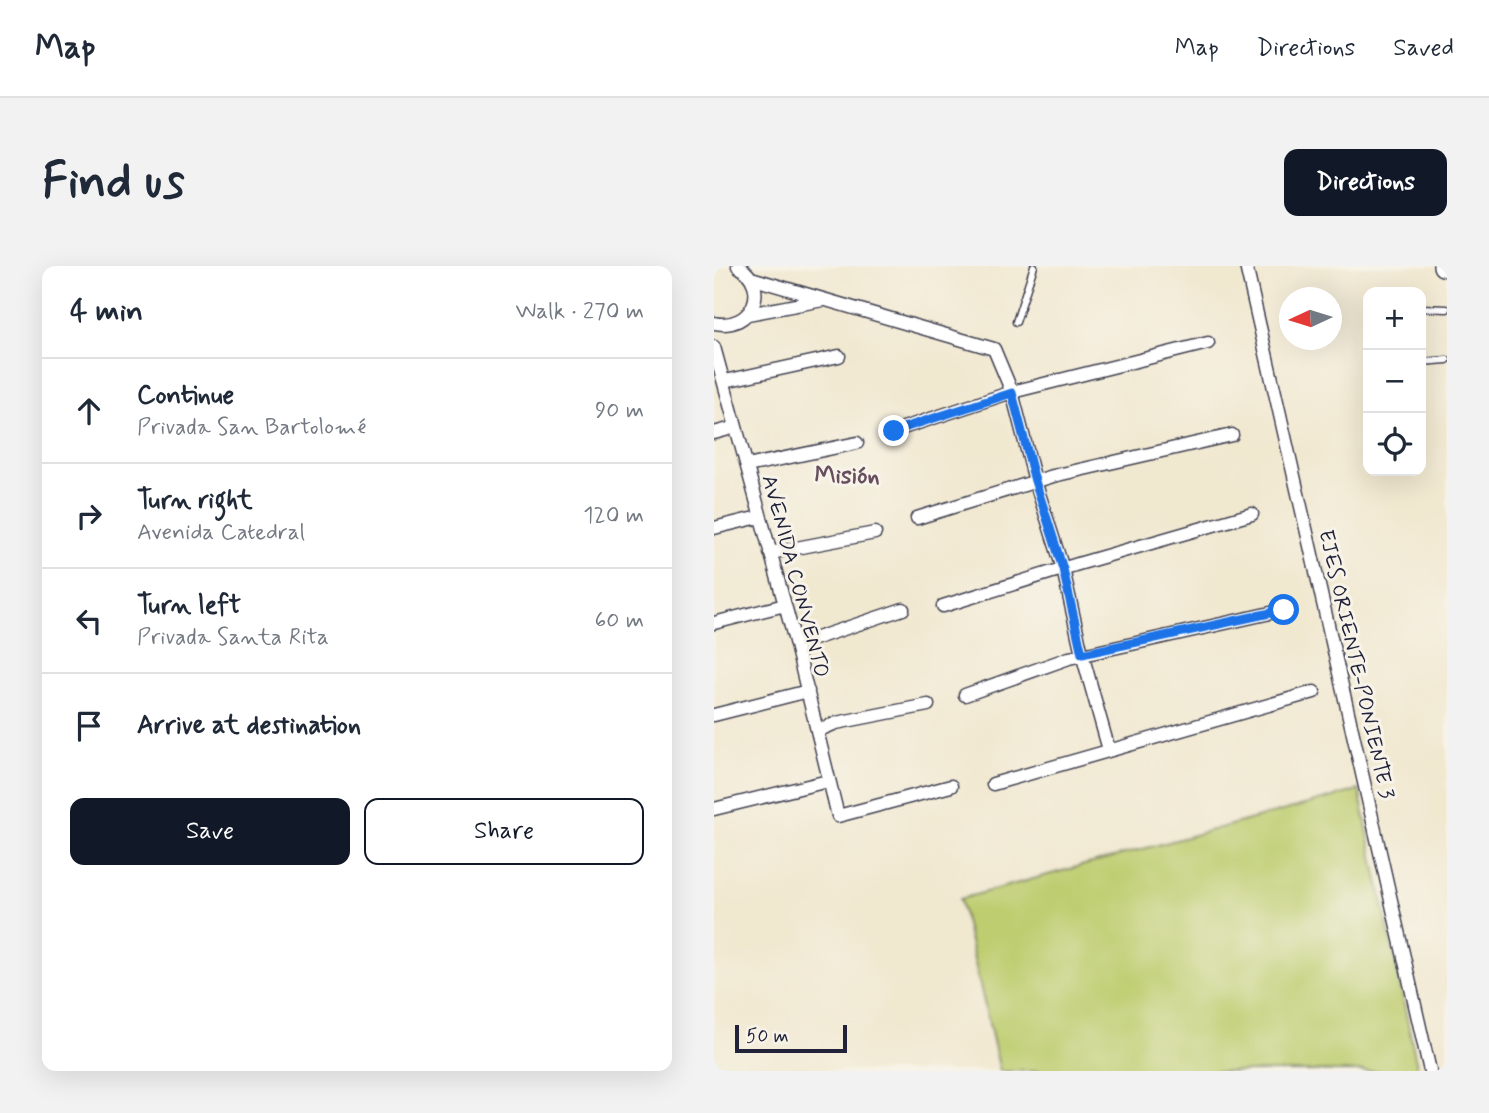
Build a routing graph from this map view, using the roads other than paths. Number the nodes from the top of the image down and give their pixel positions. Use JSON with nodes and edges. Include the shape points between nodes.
{"nodes":[{"id":1,"x":738,"y":266,"type":"edge"},
{"id":2,"x":1034,"y":266,"type":"edge"},
{"id":3,"x":1247,"y":266,"type":"edge"},
{"id":4,"x":751,"y":278,"type":"junction"},
{"id":5,"x":827,"y":299,"type":"junction"},
{"id":6,"x":1426,"y":308,"type":"edge"},
{"id":7,"x":1447,"y":309,"type":"edge"},
{"id":8,"x":748,"y":314,"type":"junction"},
{"id":9,"x":1016,"y":322,"type":"dead end"},
{"id":10,"x":714,"y":323,"type":"edge"},
{"id":11,"x":1208,"y":342,"type":"dead end"},
{"id":12,"x":714,"y":347,"type":"edge"},
{"id":13,"x":839,"y":356,"type":"dead end"},
{"id":14,"x":1447,"y":360,"type":"edge"},
{"id":15,"x":1426,"y":362,"type":"edge"},
{"id":16,"x":725,"y":381,"type":"junction"},
{"id":17,"x":1012,"y":393,"type":"junction"},
{"id":18,"x":736,"y":427,"type":"junction"},
{"id":19,"x":894,"y":431,"type":"dead end"},
{"id":20,"x":714,"y":433,"type":"edge"},
{"id":21,"x":1232,"y":435,"type":"dead end"},
{"id":22,"x":857,"y":443,"type":"dead end"},
{"id":23,"x":747,"y":466,"type":"junction"},
{"id":24,"x":1035,"y":481,"type":"junction"},
{"id":25,"x":1252,"y":514,"type":"dead end"},
{"id":26,"x":759,"y":517,"type":"junction"},
{"id":27,"x":917,"y":517,"type":"dead end"},
{"id":28,"x":714,"y":528,"type":"edge"},
{"id":29,"x":876,"y":533,"type":"dead end"},
{"id":30,"x":770,"y":553,"type":"junction"},
{"id":31,"x":1063,"y":569,"type":"junction"},
{"id":32,"x":785,"y":605,"type":"junction"},
{"id":33,"x":943,"y":606,"type":"dead end"},
{"id":34,"x":903,"y":609,"type":"dead end"},
{"id":35,"x":1284,"y":610,"type":"dead end"},
{"id":36,"x":714,"y":623,"type":"edge"},
{"id":37,"x":796,"y":645,"type":"junction"},
{"id":38,"x":1082,"y":654,"type":"junction"},
{"id":39,"x":808,"y":691,"type":"junction"},
{"id":40,"x":1314,"y":692,"type":"dead end"},
{"id":41,"x":965,"y":695,"type":"dead end"},
{"id":42,"x":929,"y":705,"type":"dead end"},
{"id":43,"x":714,"y":715,"type":"edge"},
{"id":44,"x":819,"y":730,"type":"junction"},
{"id":45,"x":1109,"y":750,"type":"junction"},
{"id":46,"x":828,"y":780,"type":"junction"},
{"id":47,"x":993,"y":784,"type":"dead end"},
{"id":48,"x":951,"y":786,"type":"dead end"},
{"id":49,"x":714,"y":809,"type":"edge"},
{"id":50,"x":1430,"y":1071,"type":"edge"}],
"edges":[{"from":1,"to":4,"type":"street"},
{"from":2,"to":9,"type":"lane"},
{"from":3,"to":50,"type":"street","name":"EJES ORIENTE-PONIENTE 3"},
{"from":4,"to":5,"type":"street"},
{"from":4,"to":8,"type":"street","via":[[756,297]]},
{"from":5,"to":8,"type":"street"},
{"from":5,"to":17,"type":"street","via":[[994,349]]},
{"from":6,"to":7,"type":"lane"},
{"from":8,"to":10,"type":"street","via":[[727,325]]},
{"from":11,"to":17,"type":"street"},
{"from":12,"to":16,"type":"street","name":"AVENIDA CONVENTO"},
{"from":13,"to":16,"type":"street"},
{"from":14,"to":15,"type":"lane"},
{"from":16,"to":18,"type":"street","name":"AVENIDA CONVENTO"},
{"from":17,"to":19,"type":"street"},
{"from":17,"to":24,"type":"street"},
{"from":18,"to":20,"type":"street"},
{"from":18,"to":23,"type":"street","name":"AVENIDA CONVENTO"},
{"from":21,"to":24,"type":"street"},
{"from":22,"to":23,"type":"street"},
{"from":23,"to":26,"type":"street","name":"AVENIDA CONVENTO"},
{"from":24,"to":27,"type":"street"},
{"from":24,"to":31,"type":"street"},
{"from":25,"to":31,"type":"street"},
{"from":26,"to":28,"type":"street"},
{"from":26,"to":30,"type":"street","name":"AVENIDA CONVENTO"},
{"from":29,"to":30,"type":"street"},
{"from":30,"to":32,"type":"street","name":"AVENIDA CONVENTO"},
{"from":31,"to":33,"type":"street"},
{"from":31,"to":38,"type":"street"},
{"from":32,"to":36,"type":"street"},
{"from":32,"to":37,"type":"street","name":"AVENIDA CONVENTO"},
{"from":34,"to":37,"type":"street"},
{"from":35,"to":38,"type":"street"},
{"from":37,"to":39,"type":"street","name":"AVENIDA CONVENTO"},
{"from":38,"to":41,"type":"street"},
{"from":38,"to":45,"type":"street"},
{"from":39,"to":43,"type":"street"},
{"from":39,"to":44,"type":"street","name":"AVENIDA CONVENTO"},
{"from":40,"to":45,"type":"street"},
{"from":42,"to":44,"type":"street"},
{"from":44,"to":46,"type":"street","name":"AVENIDA CONVENTO"},
{"from":45,"to":47,"type":"street"},
{"from":46,"to":48,"type":"street","name":"AVENIDA CONVENTO","via":[[838,816]]},
{"from":46,"to":49,"type":"street"}]}
